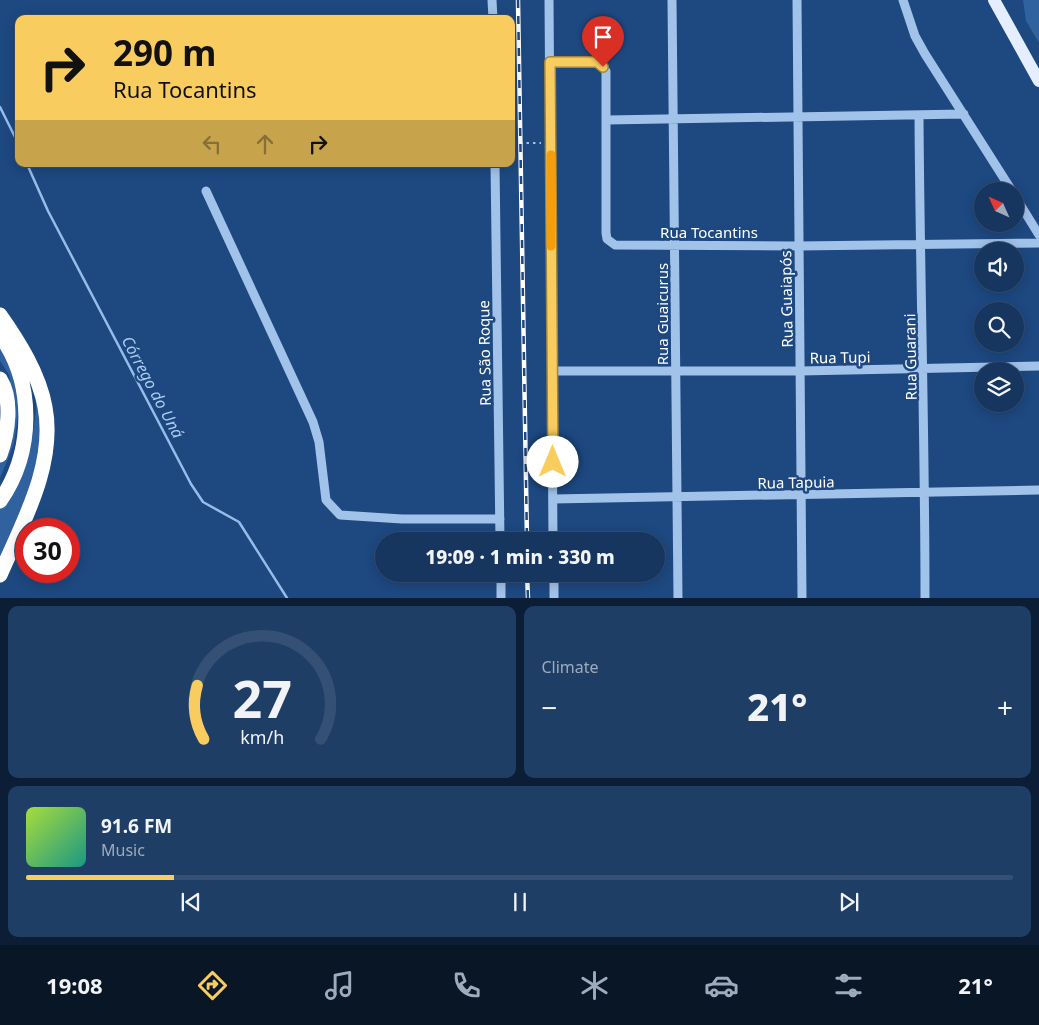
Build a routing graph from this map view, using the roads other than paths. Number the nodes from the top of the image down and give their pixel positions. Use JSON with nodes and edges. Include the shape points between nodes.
{"nodes":[{"id":1,"x":492,"y":0,"type":"edge"},
{"id":2,"x":549,"y":0,"type":"edge"},
{"id":3,"x":672,"y":0,"type":"edge"},
{"id":4,"x":797,"y":0,"type":"edge"},
{"id":5,"x":903,"y":0,"type":"edge"},
{"id":6,"x":994,"y":0,"type":"edge"},
{"id":7,"x":492,"y":15,"type":"edge"},
{"id":8,"x":550,"y":62,"type":"junction"},
{"id":9,"x":1039,"y":81,"type":"edge"},
{"id":10,"x":964,"y":114,"type":"junction"},
{"id":11,"x":919,"y":116,"type":"junction"},
{"id":12,"x":798,"y":117,"type":"junction"},
{"id":13,"x":673,"y":119,"type":"junction"},
{"id":14,"x":607,"y":120,"type":"junction"},
{"id":15,"x":495,"y":167,"type":"edge"},
{"id":16,"x":1006,"y":182,"type":"edge"},
{"id":17,"x":206,"y":192,"type":"dead end"},
{"id":18,"x":1024,"y":210,"type":"edge"},
{"id":19,"x":1039,"y":234,"type":"edge"},
{"id":20,"x":1039,"y":242,"type":"edge"},
{"id":21,"x":675,"y":245,"type":"junction"},
{"id":22,"x":920,"y":245,"type":"junction"},
{"id":23,"x":798,"y":246,"type":"junction"},
{"id":24,"x":0,"y":315,"type":"edge"},
{"id":25,"x":0,"y":335,"type":"edge"},
{"id":26,"x":1039,"y":366,"type":"edge"},
{"id":27,"x":676,"y":370,"type":"junction"},
{"id":28,"x":924,"y":370,"type":"junction"},
{"id":29,"x":801,"y":371,"type":"junction"},
{"id":30,"x":552,"y":372,"type":"junction"},
{"id":31,"x":0,"y":379,"type":"edge"},
{"id":32,"x":0,"y":455,"type":"edge"},
{"id":33,"x":1039,"y":490,"type":"edge"},
{"id":34,"x":925,"y":493,"type":"junction"},
{"id":35,"x":678,"y":496,"type":"junction"},
{"id":36,"x":801,"y":496,"type":"junction"},
{"id":37,"x":553,"y":499,"type":"junction"},
{"id":38,"x":0,"y":501,"type":"edge"},
{"id":39,"x":500,"y":519,"type":"junction"},
{"id":40,"x":500,"y":532,"type":"edge"},
{"id":41,"x":553,"y":532,"type":"edge"},
{"id":42,"x":0,"y":575,"type":"edge"},
{"id":43,"x":501,"y":582,"type":"edge"},
{"id":44,"x":554,"y":582,"type":"edge"},
{"id":45,"x":501,"y":598,"type":"edge"},
{"id":46,"x":554,"y":598,"type":"edge"},
{"id":47,"x":678,"y":598,"type":"edge"},
{"id":48,"x":802,"y":598,"type":"edge"},
{"id":49,"x":925,"y":598,"type":"edge"}],
"edges":[{"from":1,"to":7,"type":"street"},
{"from":2,"to":8,"type":"street"},
{"from":3,"to":13,"type":"street","name":"Rua Guaicurus"},
{"from":4,"to":12,"type":"street","name":"Rua Guaiapós"},
{"from":5,"to":10,"type":"street","via":[[915,36]]},
{"from":6,"to":9,"type":"main road"},
{"from":8,"to":14,"type":"street","name":"Rua Tocantins","via":[[597,62],[603,67],[607,76]]},
{"from":8,"to":30,"type":"street"},
{"from":10,"to":11,"type":"street"},
{"from":10,"to":16,"type":"street"},
{"from":11,"to":12,"type":"street"},
{"from":11,"to":22,"type":"street","name":"Rua Guarani"},
{"from":12,"to":13,"type":"street"},
{"from":12,"to":23,"type":"street","name":"Rua Guaiapós"},
{"from":13,"to":14,"type":"street"},
{"from":13,"to":21,"type":"street","name":"Rua Guaicurus"},
{"from":14,"to":21,"type":"street","name":"Rua Tocantins","via":[[608,239],[615,245]]},
{"from":15,"to":39,"type":"street","name":"Rua São Roque"},
{"from":17,"to":39,"type":"street","via":[[313,422],[319,442],[326,500],[332,509],[340,515],[402,519]]},
{"from":18,"to":19,"type":"street"},
{"from":20,"to":22,"type":"street","name":"Rua Tocantins"},
{"from":21,"to":23,"type":"street","name":"Rua Tocantins"},
{"from":21,"to":27,"type":"street","name":"Rua Guaicurus"},
{"from":22,"to":23,"type":"street","name":"Rua Tocantins"},
{"from":22,"to":28,"type":"street","name":"Rua Guarani"},
{"from":23,"to":29,"type":"street","name":"Rua Guaiapós"},
{"from":24,"to":42,"type":"highway","via":[[31,367],[41,391],[46,425],[37,487]]},
{"from":25,"to":38,"type":"highway","via":[[21,378],[27,416],[18,464]]},
{"from":26,"to":28,"type":"street","name":"Rua Tupi"},
{"from":27,"to":29,"type":"street","name":"Rua Tupi"},
{"from":27,"to":30,"type":"street","name":"Rua Tupi"},
{"from":27,"to":35,"type":"street","name":"Rua Guaicurus"},
{"from":28,"to":29,"type":"street","name":"Rua Tupi"},
{"from":28,"to":34,"type":"street","name":"Rua Guarani"},
{"from":29,"to":36,"type":"street","name":"Rua Guaiapós"},
{"from":30,"to":37,"type":"street"},
{"from":31,"to":32,"type":"highway","via":[[7,408]]},
{"from":33,"to":34,"type":"street","name":"Rua Tapuia"},
{"from":34,"to":36,"type":"street","name":"Rua Tapuia"},
{"from":34,"to":49,"type":"street","name":"Rua Guarani"},
{"from":35,"to":36,"type":"street","name":"Rua Tapuia"},
{"from":35,"to":37,"type":"street","name":"Rua Tapuia"},
{"from":35,"to":47,"type":"street","name":"Rua Guaicurus"},
{"from":36,"to":48,"type":"street","name":"Rua Guaiapós"},
{"from":37,"to":41,"type":"street"},
{"from":39,"to":40,"type":"street","name":"Rua São Roque"},
{"from":43,"to":45,"type":"street"},
{"from":44,"to":46,"type":"street"}]}
